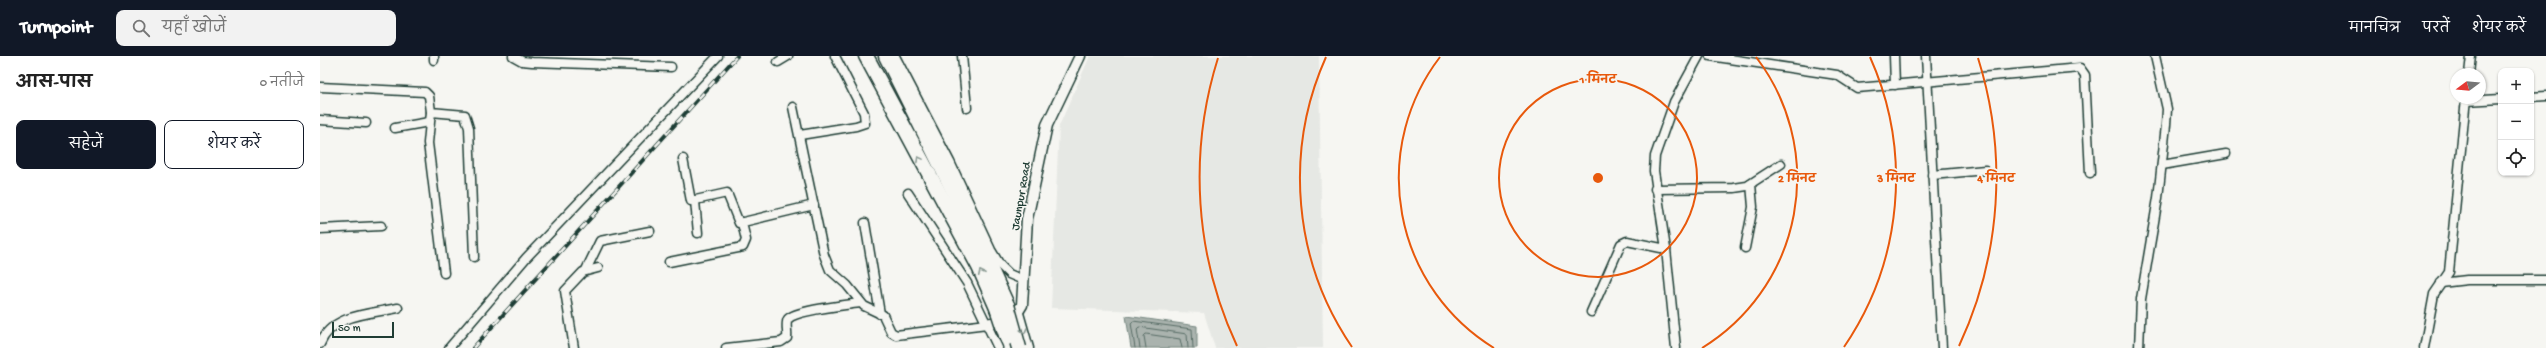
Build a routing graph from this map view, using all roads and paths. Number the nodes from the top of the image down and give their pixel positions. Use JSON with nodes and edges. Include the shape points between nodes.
{"nodes":[{"id":1,"x":513,"y":56,"type":"edge"},
{"id":2,"x":718,"y":56,"type":"edge"},
{"id":3,"x":788,"y":56,"type":"edge"},
{"id":4,"x":835,"y":56,"type":"edge"},
{"id":5,"x":866,"y":56,"type":"edge"},
{"id":6,"x":886,"y":56,"type":"edge"},
{"id":7,"x":895,"y":56,"type":"edge"},
{"id":8,"x":962,"y":56,"type":"edge"},
{"id":9,"x":1080,"y":56,"type":"edge"},
{"id":10,"x":1699,"y":56,"type":"edge"},
{"id":11,"x":1710,"y":56,"type":"edge"},
{"id":12,"x":1894,"y":56,"type":"edge"},
{"id":13,"x":1926,"y":56,"type":"edge"},
{"id":14,"x":2155,"y":56,"type":"edge"},
{"id":15,"x":2471,"y":56,"type":"edge"},
{"id":16,"x":778,"y":62,"type":"dead end"},
{"id":17,"x":672,"y":67,"type":"dead end"},
{"id":18,"x":2470,"y":68,"type":"edge"},
{"id":19,"x":1926,"y":82,"type":"junction"},
{"id":20,"x":1895,"y":85,"type":"junction"},
{"id":21,"x":320,"y":87,"type":"edge"},
{"id":22,"x":2546,"y":96,"type":"edge"},
{"id":23,"x":2534,"y":97,"type":"edge"},
{"id":24,"x":2486,"y":99,"type":"edge"},
{"id":25,"x":2498,"y":99,"type":"edge"},
{"id":26,"x":2466,"y":104,"type":"edge"},
{"id":27,"x":793,"y":107,"type":"dead end"},
{"id":28,"x":967,"y":108,"type":"dead end"},
{"id":29,"x":431,"y":112,"type":"junction"},
{"id":30,"x":320,"y":120,"type":"edge"},
{"id":31,"x":429,"y":122,"type":"junction"},
{"id":32,"x":366,"y":123,"type":"dead end"},
{"id":33,"x":395,"y":128,"type":"dead end"},
{"id":34,"x":800,"y":135,"type":"junction"},
{"id":35,"x":2226,"y":154,"type":"dead end"},
{"id":36,"x":682,"y":159,"type":"dead end"},
{"id":37,"x":1781,"y":164,"type":"dead end"},
{"id":38,"x":2162,"y":165,"type":"junction"},
{"id":39,"x":1985,"y":170,"type":"dead end"},
{"id":40,"x":2090,"y":173,"type":"dead end"},
{"id":41,"x":1932,"y":175,"type":"junction"},
{"id":42,"x":1751,"y":184,"type":"junction"},
{"id":43,"x":1655,"y":189,"type":"junction"},
{"id":44,"x":908,"y":193,"type":"dead end"},
{"id":45,"x":695,"y":202,"type":"junction"},
{"id":46,"x":814,"y":205,"type":"junction"},
{"id":47,"x":742,"y":223,"type":"junction"},
{"id":48,"x":865,"y":223,"type":"dead end"},
{"id":49,"x":381,"y":226,"type":"dead end"},
{"id":50,"x":320,"y":229,"type":"edge"},
{"id":51,"x":650,"y":231,"type":"dead end"},
{"id":52,"x":698,"y":233,"type":"dead end"},
{"id":53,"x":1745,"y":248,"type":"dead end"},
{"id":54,"x":1666,"y":249,"type":"junction"},
{"id":55,"x":474,"y":257,"type":"dead end"},
{"id":56,"x":669,"y":262,"type":"dead end"},
{"id":57,"x":598,"y":268,"type":"dead end"},
{"id":58,"x":586,"y":270,"type":"junction"},
{"id":59,"x":444,"y":273,"type":"dead end"},
{"id":60,"x":1023,"y":280,"type":"junction"},
{"id":61,"x":2546,"y":280,"type":"edge"},
{"id":62,"x":2441,"y":283,"type":"junction"},
{"id":63,"x":860,"y":303,"type":"junction"},
{"id":64,"x":398,"y":308,"type":"dead end"},
{"id":65,"x":1008,"y":309,"type":"junction"},
{"id":66,"x":1591,"y":312,"type":"dead end"},
{"id":67,"x":880,"y":314,"type":"junction"},
{"id":68,"x":987,"y":324,"type":"junction"},
{"id":69,"x":320,"y":344,"type":"edge"},
{"id":70,"x":448,"y":348,"type":"edge"},
{"id":71,"x":574,"y":348,"type":"edge"},
{"id":72,"x":726,"y":348,"type":"edge"},
{"id":73,"x":998,"y":348,"type":"edge"},
{"id":74,"x":1010,"y":348,"type":"edge"},
{"id":75,"x":1019,"y":348,"type":"edge"},
{"id":76,"x":1028,"y":348,"type":"edge"},
{"id":77,"x":1676,"y":348,"type":"edge"},
{"id":78,"x":1942,"y":348,"type":"edge"},
{"id":79,"x":2140,"y":348,"type":"edge"},
{"id":80,"x":2424,"y":348,"type":"edge"}],
"edges":[{"from":1,"to":17,"type":"street","via":[[522,61],[532,62]]},
{"from":2,"to":70,"type":"street","via":[[526,258]]},
{"from":3,"to":16,"type":"street"},
{"from":4,"to":34,"type":"street","via":[[864,113],[865,122],[856,126]]},
{"from":65,"to":5,"type":"highway","one_way":true,"via":[[979,267]]},
{"from":6,"to":65,"type":"highway","via":[[971,226]]},
{"from":7,"to":60,"type":"street","via":[[950,162],[994,255],[1009,274]]},
{"from":8,"to":28,"type":"street"},
{"from":9,"to":60,"type":"street","name":"Jaunpur Road","via":[[1046,133],[1027,219]]},
{"from":10,"to":43,"type":"street","via":[[1674,102],[1662,133],[1655,156]]},
{"from":11,"to":20,"type":"street","via":[[1837,75],[1857,88]]},
{"from":12,"to":20,"type":"street"},
{"from":13,"to":19,"type":"street"},
{"from":14,"to":38,"type":"street","via":[[2167,109]]},
{"from":15,"to":18,"type":"street"},
{"from":19,"to":20,"type":"street"},
{"from":19,"to":40,"type":"street","via":[[2080,68],[2085,75]]},
{"from":19,"to":41,"type":"street"},
{"from":21,"to":29,"type":"street","via":[[425,92],[429,96]]},
{"from":22,"to":23,"type":"street"},
{"from":24,"to":25,"type":"street"},
{"from":26,"to":62,"type":"street","via":[[2449,272]]},
{"from":27,"to":34,"type":"street"},
{"from":29,"to":31,"type":"street"},
{"from":29,"to":55,"type":"street","via":[[460,113],[468,120]]},
{"from":30,"to":32,"type":"street"},
{"from":31,"to":33,"type":"street"},
{"from":31,"to":59,"type":"street","via":[[429,158]]},
{"from":34,"to":46,"type":"street"},
{"from":35,"to":38,"type":"street"},
{"from":36,"to":45,"type":"street","via":[[690,198]]},
{"from":37,"to":42,"type":"street"},
{"from":38,"to":79,"type":"street","via":[[2141,299]]},
{"from":39,"to":41,"type":"street"},
{"from":41,"to":78,"type":"street"},
{"from":42,"to":43,"type":"street","via":[[1734,188]]},
{"from":42,"to":53,"type":"street","via":[[1752,215]]},
{"from":43,"to":54,"type":"street"},
{"from":44,"to":68,"type":"street","via":[[966,283]]},
{"from":45,"to":47,"type":"street","via":[[727,193],[737,221]]},
{"from":45,"to":52,"type":"street"},
{"from":46,"to":47,"type":"street"},
{"from":46,"to":63,"type":"street","via":[[827,265]]},
{"from":47,"to":56,"type":"street","via":[[746,240],[743,247]]},
{"from":48,"to":67,"type":"street"},
{"from":49,"to":50,"type":"street"},
{"from":51,"to":58,"type":"street","via":[[600,241]]},
{"from":54,"to":66,"type":"street","via":[[1627,241],[1621,244]]},
{"from":54,"to":77,"type":"street"},
{"from":57,"to":58,"type":"street"},
{"from":58,"to":71,"type":"street","via":[[566,291]]},
{"from":60,"to":65,"type":"street","name":"Jaunpur Road","via":[[1022,305]]},
{"from":61,"to":62,"type":"street","via":[[2467,280]]},
{"from":62,"to":80,"type":"street","via":[[2432,303]]},
{"from":63,"to":67,"type":"street"},
{"from":63,"to":72,"type":"street","via":[[816,309],[790,318],[787,322],[787,338],[781,342]]},
{"from":64,"to":69,"type":"street","via":[[337,323],[327,331]]},
{"from":65,"to":68,"type":"street","via":[[1014,318]]},
{"from":65,"to":74,"type":"highway","bridge":true},
{"from":65,"to":75,"type":"highway","bridge":true},
{"from":65,"to":76,"type":"street","one_way":true},
{"from":67,"to":68,"type":"street","via":[[896,335]]},
{"from":68,"to":73,"type":"street"}]}
